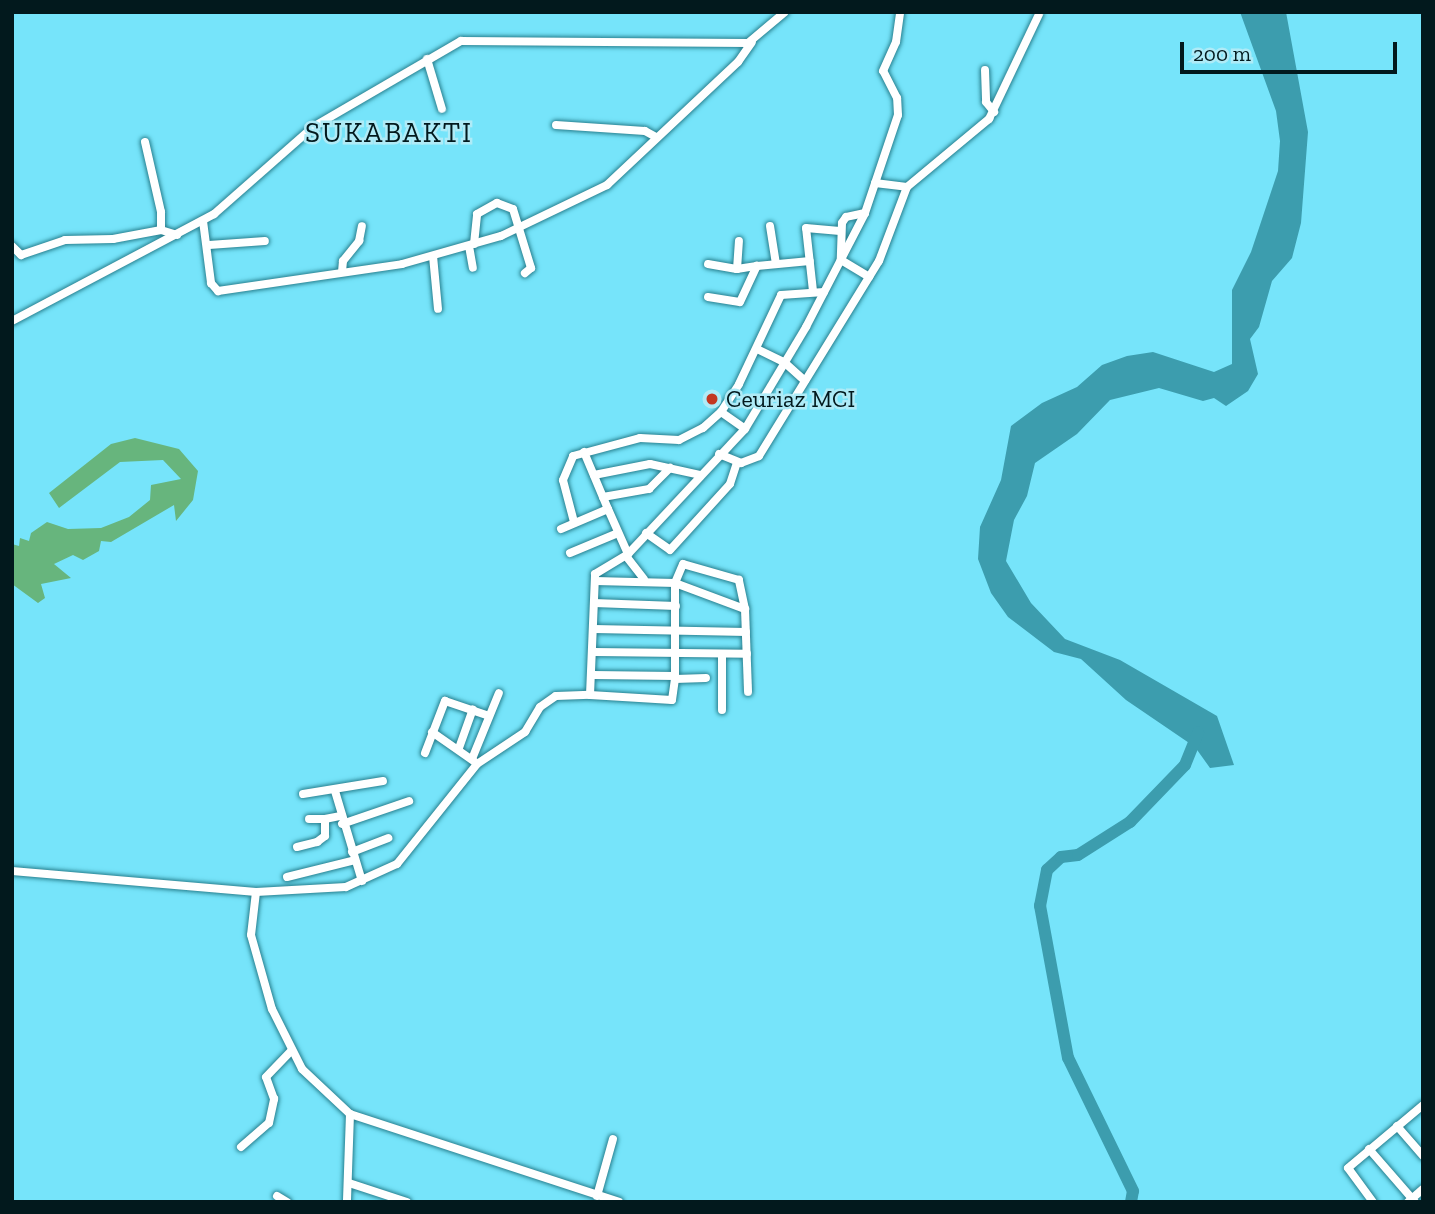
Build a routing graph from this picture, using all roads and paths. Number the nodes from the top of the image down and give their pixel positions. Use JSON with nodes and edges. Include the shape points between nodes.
{"nodes":[{"id":1,"x":785,"y":12,"type":"edge"},
{"id":2,"x":900,"y":12,"type":"edge"},
{"id":3,"x":1039,"y":13,"type":"edge"},
{"id":4,"x":752,"y":42,"type":"junction"},
{"id":5,"x":427,"y":59,"type":"junction"},
{"id":6,"x":985,"y":71,"type":"dead end"},
{"id":7,"x":442,"y":109,"type":"dead end"},
{"id":8,"x":994,"y":112,"type":"junction"},
{"id":9,"x":556,"y":125,"type":"dead end"},
{"id":10,"x":656,"y":137,"type":"junction"},
{"id":11,"x":145,"y":142,"type":"dead end"},
{"id":12,"x":875,"y":183,"type":"junction"},
{"id":13,"x":907,"y":187,"type":"junction"},
{"id":14,"x":865,"y":213,"type":"junction"},
{"id":15,"x":203,"y":221,"type":"junction"},
{"id":16,"x":362,"y":226,"type":"dead end"},
{"id":17,"x":770,"y":226,"type":"dead end"},
{"id":18,"x":520,"y":228,"type":"junction"},
{"id":19,"x":160,"y":230,"type":"junction"},
{"id":20,"x":840,"y":231,"type":"junction"},
{"id":21,"x":177,"y":235,"type":"junction"},
{"id":22,"x":265,"y":241,"type":"dead end"},
{"id":23,"x":740,"y":242,"type":"dead end"},
{"id":24,"x":209,"y":245,"type":"junction"},
{"id":25,"x":472,"y":245,"type":"junction"},
{"id":26,"x":12,"y":246,"type":"edge"},
{"id":27,"x":433,"y":256,"type":"junction"},
{"id":28,"x":841,"y":260,"type":"junction"},
{"id":29,"x":810,"y":261,"type":"junction"},
{"id":30,"x":708,"y":264,"type":"dead end"},
{"id":31,"x":776,"y":264,"type":"junction"},
{"id":32,"x":757,"y":266,"type":"junction"},
{"id":33,"x":473,"y":268,"type":"dead end"},
{"id":34,"x":737,"y":269,"type":"junction"},
{"id":35,"x":342,"y":272,"type":"junction"},
{"id":36,"x":525,"y":273,"type":"dead end"},
{"id":37,"x":869,"y":277,"type":"junction"},
{"id":38,"x":813,"y":292,"type":"junction"},
{"id":39,"x":824,"y":292,"type":"junction"},
{"id":40,"x":708,"y":297,"type":"dead end"},
{"id":41,"x":438,"y":309,"type":"dead end"},
{"id":42,"x":12,"y":321,"type":"edge"},
{"id":43,"x":757,"y":349,"type":"junction"},
{"id":44,"x":784,"y":362,"type":"junction"},
{"id":45,"x":805,"y":381,"type":"junction"},
{"id":46,"x":721,"y":412,"type":"junction"},
{"id":47,"x":745,"y":429,"type":"junction"},
{"id":48,"x":584,"y":452,"type":"junction"},
{"id":49,"x":719,"y":454,"type":"junction"},
{"id":50,"x":737,"y":462,"type":"junction"},
{"id":51,"x":670,"y":468,"type":"junction"},
{"id":52,"x":594,"y":474,"type":"junction"},
{"id":53,"x":700,"y":475,"type":"junction"},
{"id":54,"x":603,"y":497,"type":"junction"},
{"id":55,"x":608,"y":509,"type":"junction"},
{"id":56,"x":574,"y":522,"type":"junction"},
{"id":57,"x":561,"y":529,"type":"dead end"},
{"id":58,"x":618,"y":533,"type":"junction"},
{"id":59,"x":646,"y":533,"type":"junction"},
{"id":60,"x":570,"y":553,"type":"dead end"},
{"id":61,"x":627,"y":555,"type":"junction"},
{"id":62,"x":644,"y":579,"type":"junction"},
{"id":63,"x":595,"y":581,"type":"junction"},
{"id":64,"x":676,"y":583,"type":"junction"},
{"id":65,"x":594,"y":603,"type":"junction"},
{"id":66,"x":676,"y":606,"type":"junction"},
{"id":67,"x":745,"y":609,"type":"junction"},
{"id":68,"x":594,"y":629,"type":"junction"},
{"id":69,"x":675,"y":629,"type":"junction"},
{"id":70,"x":746,"y":632,"type":"junction"},
{"id":71,"x":594,"y":652,"type":"junction"},
{"id":72,"x":675,"y":653,"type":"junction"},
{"id":73,"x":722,"y":654,"type":"junction"},
{"id":74,"x":747,"y":654,"type":"junction"},
{"id":75,"x":593,"y":675,"type":"junction"},
{"id":76,"x":675,"y":678,"type":"junction"},
{"id":77,"x":706,"y":678,"type":"dead end"},
{"id":78,"x":748,"y":692,"type":"dead end"},
{"id":79,"x":499,"y":693,"type":"dead end"},
{"id":80,"x":590,"y":695,"type":"junction"},
{"id":81,"x":473,"y":709,"type":"junction"},
{"id":82,"x":722,"y":710,"type":"dead end"},
{"id":83,"x":489,"y":716,"type":"junction"},
{"id":84,"x":432,"y":732,"type":"junction"},
{"id":85,"x":458,"y":748,"type":"junction"},
{"id":86,"x":425,"y":753,"type":"dead end"},
{"id":87,"x":474,"y":762,"type":"junction"},
{"id":88,"x":383,"y":781,"type":"dead end"},
{"id":89,"x":335,"y":791,"type":"junction"},
{"id":90,"x":303,"y":794,"type":"dead end"},
{"id":91,"x":409,"y":801,"type":"dead end"},
{"id":92,"x":309,"y":819,"type":"dead end"},
{"id":93,"x":325,"y":819,"type":"junction"},
{"id":94,"x":341,"y":820,"type":"junction"},
{"id":95,"x":388,"y":838,"type":"dead end"},
{"id":96,"x":297,"y":847,"type":"dead end"},
{"id":97,"x":353,"y":856,"type":"junction"},
{"id":98,"x":12,"y":871,"type":"edge"},
{"id":99,"x":287,"y":877,"type":"dead end"},
{"id":100,"x":362,"y":881,"type":"junction"},
{"id":101,"x":256,"y":892,"type":"junction"},
{"id":102,"x":290,"y":1052,"type":"junction"},
{"id":103,"x":1423,"y":1105,"type":"edge"},
{"id":104,"x":350,"y":1114,"type":"junction"},
{"id":105,"x":1397,"y":1126,"type":"junction"},
{"id":106,"x":613,"y":1139,"type":"dead end"},
{"id":107,"x":241,"y":1147,"type":"dead end"},
{"id":108,"x":1370,"y":1149,"type":"junction"},
{"id":109,"x":1422,"y":1152,"type":"edge"},
{"id":110,"x":349,"y":1183,"type":"junction"},
{"id":111,"x":1423,"y":1189,"type":"edge"},
{"id":112,"x":277,"y":1196,"type":"dead end"},
{"id":113,"x":592,"y":1197,"type":"edge"},
{"id":114,"x":1412,"y":1201,"type":"edge"},
{"id":115,"x":287,"y":1202,"type":"edge"},
{"id":116,"x":347,"y":1202,"type":"edge"},
{"id":117,"x":407,"y":1202,"type":"edge"},
{"id":118,"x":619,"y":1202,"type":"edge"},
{"id":119,"x":1373,"y":1202,"type":"edge"}],
"edges":[{"from":1,"to":4,"type":"street"},
{"from":2,"to":12,"type":"street","via":[[896,42],[883,71],[897,98],[898,116]]},
{"from":3,"to":8,"type":"street"},
{"from":4,"to":5,"type":"street","via":[[469,39]]},
{"from":4,"to":10,"type":"street","via":[[738,62]]},
{"from":5,"to":7,"type":"street"},
{"from":5,"to":15,"type":"street","via":[[313,127],[238,197]]},
{"from":6,"to":8,"type":"street","via":[[986,102]]},
{"from":8,"to":13,"type":"street"},
{"from":9,"to":10,"type":"street","via":[[645,131]]},
{"from":10,"to":18,"type":"street","via":[[607,185]]},
{"from":11,"to":19,"type":"street","via":[[161,212]]},
{"from":12,"to":13,"type":"street"},
{"from":12,"to":14,"type":"street"},
{"from":13,"to":37,"type":"street"},
{"from":14,"to":20,"type":"street","via":[[846,217]]},
{"from":14,"to":28,"type":"street"},
{"from":15,"to":21,"type":"street"},
{"from":15,"to":24,"type":"street"},
{"from":16,"to":35,"type":"street"},
{"from":17,"to":31,"type":"street"},
{"from":18,"to":25,"type":"street"},
{"from":18,"to":25,"type":"street","via":[[513,209],[492,205],[474,219]]},
{"from":18,"to":36,"type":"street","via":[[531,268]]},
{"from":19,"to":21,"type":"street"},
{"from":19,"to":26,"type":"street","via":[[113,239],[65,240],[21,255]]},
{"from":20,"to":28,"type":"street"},
{"from":20,"to":29,"type":"street","via":[[806,228]]},
{"from":21,"to":42,"type":"street"},
{"from":22,"to":24,"type":"street"},
{"from":23,"to":34,"type":"street"},
{"from":24,"to":35,"type":"street","via":[[211,283],[218,291]]},
{"from":25,"to":27,"type":"street"},
{"from":25,"to":33,"type":"street"},
{"from":27,"to":35,"type":"street"},
{"from":27,"to":41,"type":"street"},
{"from":28,"to":37,"type":"street"},
{"from":28,"to":39,"type":"street"},
{"from":29,"to":31,"type":"street"},
{"from":29,"to":38,"type":"street"},
{"from":30,"to":34,"type":"street"},
{"from":31,"to":32,"type":"street"},
{"from":32,"to":34,"type":"street"},
{"from":32,"to":40,"type":"street","via":[[743,301]]},
{"from":37,"to":45,"type":"street"},
{"from":38,"to":39,"type":"street"},
{"from":38,"to":43,"type":"street","via":[[780,295]]},
{"from":39,"to":44,"type":"street"},
{"from":43,"to":44,"type":"street"},
{"from":43,"to":46,"type":"street"},
{"from":44,"to":45,"type":"street"},
{"from":44,"to":47,"type":"street"},
{"from":45,"to":50,"type":"street","via":[[759,456]]},
{"from":46,"to":47,"type":"street"},
{"from":46,"to":48,"type":"street","via":[[687,438],[639,438]]},
{"from":47,"to":49,"type":"street"},
{"from":48,"to":52,"type":"street"},
{"from":48,"to":56,"type":"street","via":[[573,456],[564,470],[565,496]]},
{"from":49,"to":50,"type":"street"},
{"from":49,"to":53,"type":"street"},
{"from":50,"to":59,"type":"street","via":[[730,484],[670,550]]},
{"from":51,"to":52,"type":"street","via":[[640,464]]},
{"from":51,"to":53,"type":"street"},
{"from":51,"to":54,"type":"street","via":[[649,489]]},
{"from":52,"to":54,"type":"street"},
{"from":53,"to":59,"type":"street"},
{"from":54,"to":55,"type":"street"},
{"from":55,"to":56,"type":"street"},
{"from":55,"to":58,"type":"street"},
{"from":56,"to":57,"type":"street"},
{"from":58,"to":60,"type":"street"},
{"from":58,"to":61,"type":"street"},
{"from":59,"to":61,"type":"street"},
{"from":61,"to":62,"type":"street"},
{"from":61,"to":63,"type":"street","via":[[598,570]]},
{"from":62,"to":63,"type":"street"},
{"from":62,"to":64,"type":"street"},
{"from":63,"to":65,"type":"street"},
{"from":64,"to":66,"type":"street"},
{"from":64,"to":67,"type":"street"},
{"from":64,"to":67,"type":"street","via":[[686,562],[734,578],[743,585]]},
{"from":65,"to":66,"type":"street"},
{"from":65,"to":68,"type":"street"},
{"from":66,"to":69,"type":"street"},
{"from":67,"to":70,"type":"street"},
{"from":68,"to":69,"type":"street"},
{"from":68,"to":71,"type":"street"},
{"from":69,"to":70,"type":"street"},
{"from":69,"to":72,"type":"street"},
{"from":70,"to":74,"type":"street"},
{"from":71,"to":72,"type":"street"},
{"from":71,"to":75,"type":"street"},
{"from":72,"to":73,"type":"street"},
{"from":72,"to":76,"type":"street"},
{"from":73,"to":74,"type":"street"},
{"from":73,"to":82,"type":"street"},
{"from":74,"to":78,"type":"street"},
{"from":75,"to":76,"type":"street"},
{"from":75,"to":80,"type":"street"},
{"from":76,"to":77,"type":"street"},
{"from":76,"to":80,"type":"street","via":[[672,700]]},
{"from":79,"to":83,"type":"street"},
{"from":80,"to":87,"type":"street","via":[[548,701],[525,732]]},
{"from":81,"to":83,"type":"street"},
{"from":81,"to":84,"type":"street","via":[[445,701]]},
{"from":81,"to":85,"type":"street"},
{"from":83,"to":87,"type":"street"},
{"from":84,"to":85,"type":"street"},
{"from":84,"to":86,"type":"street"},
{"from":85,"to":87,"type":"street"},
{"from":87,"to":100,"type":"street","via":[[397,863]]},
{"from":88,"to":89,"type":"street"},
{"from":89,"to":90,"type":"street"},
{"from":89,"to":94,"type":"street"},
{"from":91,"to":94,"type":"street"},
{"from":92,"to":93,"type":"street"},
{"from":93,"to":94,"type":"street"},
{"from":93,"to":96,"type":"street","via":[[325,836]]},
{"from":94,"to":97,"type":"street"},
{"from":95,"to":97,"type":"street"},
{"from":97,"to":99,"type":"street"},
{"from":97,"to":100,"type":"street"},
{"from":98,"to":101,"type":"street"},
{"from":100,"to":101,"type":"street","via":[[335,890]]},
{"from":101,"to":102,"type":"street","via":[[253,948]]},
{"from":102,"to":104,"type":"street"},
{"from":102,"to":107,"type":"street","via":[[266,1076],[274,1099],[269,1123]]},
{"from":103,"to":105,"type":"street"},
{"from":104,"to":110,"type":"street"},
{"from":104,"to":113,"type":"street"},
{"from":105,"to":108,"type":"street"},
{"from":105,"to":109,"type":"street"},
{"from":106,"to":113,"type":"street"},
{"from":108,"to":114,"type":"street"},
{"from":108,"to":119,"type":"street","via":[[1348,1168]]},
{"from":110,"to":116,"type":"street"},
{"from":110,"to":117,"type":"street"},
{"from":111,"to":114,"type":"street"},
{"from":112,"to":115,"type":"street"},
{"from":113,"to":118,"type":"street"}]}
